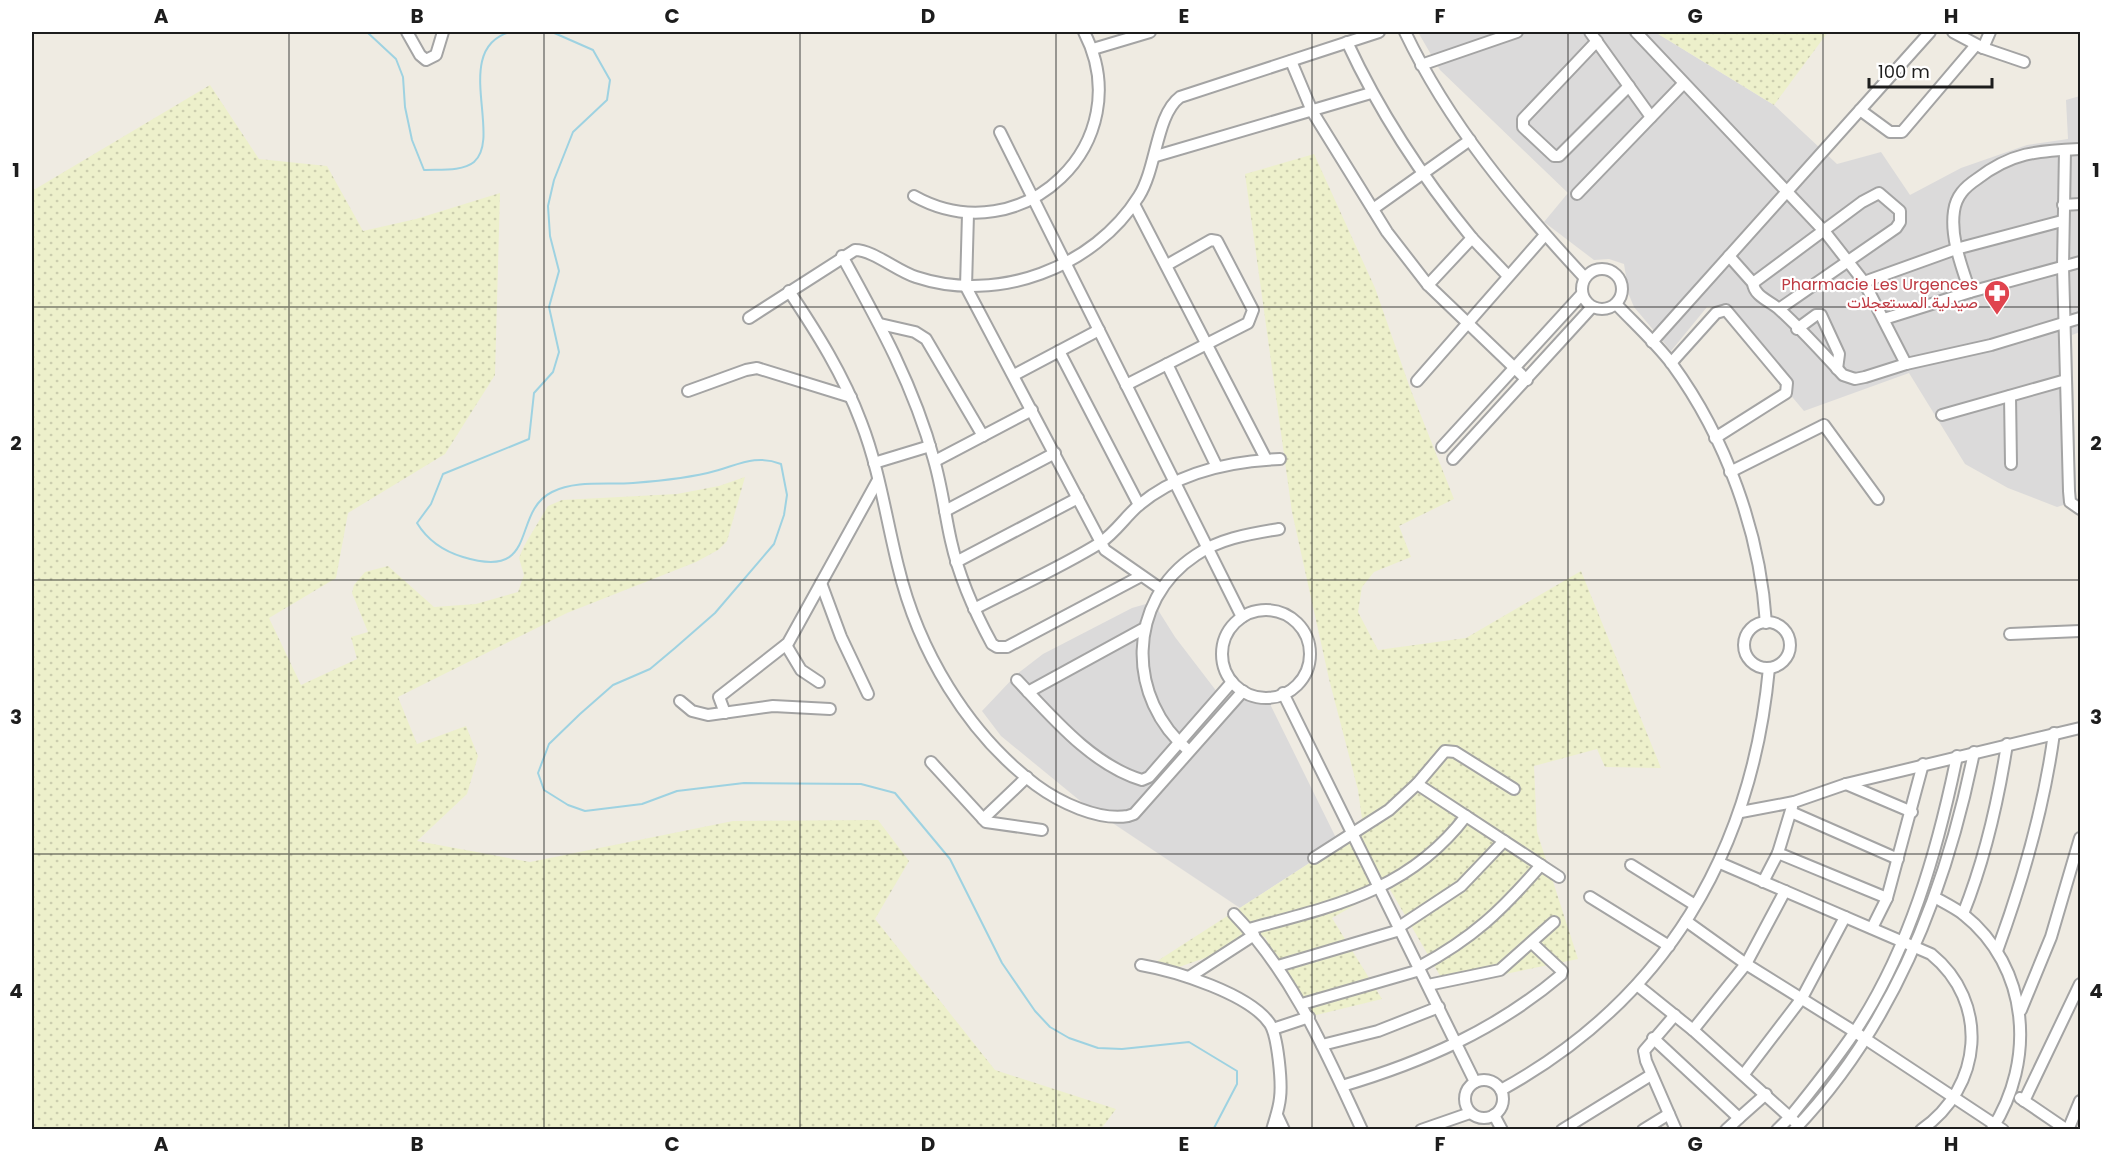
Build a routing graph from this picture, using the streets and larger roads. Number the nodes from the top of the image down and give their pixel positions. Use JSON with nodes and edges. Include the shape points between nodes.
{"nodes":[{"id":1,"x":407,"y":32,"type":"edge"},
{"id":2,"x":443,"y":32,"type":"edge"},
{"id":3,"x":1084,"y":32,"type":"edge"},
{"id":4,"x":1150,"y":32,"type":"edge"},
{"id":5,"x":1378,"y":32,"type":"edge"},
{"id":6,"x":1405,"y":32,"type":"edge"},
{"id":7,"x":1517,"y":32,"type":"edge"},
{"id":8,"x":1636,"y":32,"type":"edge"},
{"id":9,"x":1930,"y":32,"type":"edge"},
{"id":10,"x":1953,"y":32,"type":"edge"},
{"id":11,"x":1990,"y":32,"type":"edge"},
{"id":12,"x":1594,"y":36,"type":"edge"},
{"id":13,"x":1347,"y":42,"type":"junction"},
{"id":14,"x":1979,"y":46,"type":"junction"},
{"id":15,"x":1093,"y":49,"type":"junction"},
{"id":16,"x":1291,"y":61,"type":"junction"},
{"id":17,"x":2024,"y":62,"type":"dead end"},
{"id":18,"x":1421,"y":64,"type":"junction"},
{"id":19,"x":1683,"y":84,"type":"junction"},
{"id":20,"x":1629,"y":86,"type":"junction"},
{"id":21,"x":1371,"y":93,"type":"junction"},
{"id":22,"x":1860,"y":110,"type":"junction"},
{"id":23,"x":1312,"y":111,"type":"junction"},
{"id":24,"x":1651,"y":117,"type":"junction"},
{"id":25,"x":1000,"y":132,"type":"dead end"},
{"id":26,"x":1470,"y":140,"type":"junction"},
{"id":27,"x":2080,"y":149,"type":"edge"},
{"id":28,"x":2065,"y":150,"type":"junction"},
{"id":29,"x":1156,"y":156,"type":"junction"},
{"id":30,"x":1422,"y":174,"type":"junction"},
{"id":31,"x":1784,"y":192,"type":"junction"},
{"id":32,"x":1577,"y":194,"type":"dead end"},
{"id":33,"x":914,"y":196,"type":"dead end"},
{"id":34,"x":1033,"y":198,"type":"junction"},
{"id":35,"x":1134,"y":204,"type":"junction"},
{"id":36,"x":2080,"y":204,"type":"edge"},
{"id":37,"x":2062,"y":205,"type":"junction"},
{"id":38,"x":1373,"y":209,"type":"junction"},
{"id":39,"x":968,"y":214,"type":"junction"},
{"id":40,"x":2062,"y":221,"type":"junction"},
{"id":41,"x":1825,"y":232,"type":"junction"},
{"id":42,"x":1545,"y":235,"type":"junction"},
{"id":43,"x":1472,"y":238,"type":"junction"},
{"id":44,"x":1956,"y":249,"type":"junction"},
{"id":45,"x":842,"y":256,"type":"junction"},
{"id":46,"x":1729,"y":256,"type":"junction"},
{"id":47,"x":1848,"y":262,"type":"junction"},
{"id":48,"x":2080,"y":262,"type":"edge"},
{"id":49,"x":1066,"y":263,"type":"junction"},
{"id":50,"x":1167,"y":265,"type":"junction"},
{"id":51,"x":2062,"y":267,"type":"junction"},
{"id":52,"x":1508,"y":276,"type":"junction"},
{"id":53,"x":1585,"y":278,"type":"junction"},
{"id":54,"x":1864,"y":282,"type":"junction"},
{"id":55,"x":1753,"y":283,"type":"junction"},
{"id":56,"x":1428,"y":285,"type":"junction"},
{"id":57,"x":966,"y":287,"type":"junction"},
{"id":58,"x":789,"y":291,"type":"junction"},
{"id":59,"x":1970,"y":292,"type":"junction"},
{"id":60,"x":1582,"y":294,"type":"junction"},
{"id":61,"x":1616,"y":304,"type":"junction"},
{"id":62,"x":1592,"y":307,"type":"junction"},
{"id":63,"x":1779,"y":309,"type":"junction"},
{"id":64,"x":749,"y":318,"type":"dead end"},
{"id":65,"x":2080,"y":318,"type":"edge"},
{"id":66,"x":1884,"y":319,"type":"junction"},
{"id":67,"x":1467,"y":323,"type":"junction"},
{"id":68,"x":2064,"y":323,"type":"junction"},
{"id":69,"x":880,"y":324,"type":"junction"},
{"id":70,"x":1797,"y":329,"type":"junction"},
{"id":71,"x":1099,"y":330,"type":"junction"},
{"id":72,"x":1652,"y":342,"type":"junction"},
{"id":73,"x":1207,"y":343,"type":"junction"},
{"id":74,"x":1059,"y":351,"type":"junction"},
{"id":75,"x":1671,"y":363,"type":"junction"},
{"id":76,"x":1167,"y":364,"type":"junction"},
{"id":77,"x":1906,"y":364,"type":"junction"},
{"id":78,"x":1516,"y":369,"type":"junction"},
{"id":79,"x":1837,"y":369,"type":"junction"},
{"id":80,"x":1014,"y":375,"type":"junction"},
{"id":81,"x":1527,"y":380,"type":"junction"},
{"id":82,"x":2066,"y":380,"type":"junction"},
{"id":83,"x":1417,"y":381,"type":"dead end"},
{"id":84,"x":1126,"y":385,"type":"junction"},
{"id":85,"x":688,"y":391,"type":"dead end"},
{"id":86,"x":2010,"y":396,"type":"junction"},
{"id":87,"x":851,"y":397,"type":"junction"},
{"id":88,"x":1032,"y":410,"type":"junction"},
{"id":89,"x":1942,"y":415,"type":"dead end"},
{"id":90,"x":983,"y":436,"type":"junction"},
{"id":91,"x":1715,"y":438,"type":"junction"},
{"id":92,"x":930,"y":446,"type":"junction"},
{"id":93,"x":1442,"y":447,"type":"dead end"},
{"id":94,"x":1055,"y":453,"type":"junction"},
{"id":95,"x":1266,"y":459,"type":"junction"},
{"id":96,"x":1281,"y":459,"type":"dead end"},
{"id":97,"x":1453,"y":459,"type":"dead end"},
{"id":98,"x":935,"y":461,"type":"junction"},
{"id":99,"x":874,"y":463,"type":"junction"},
{"id":100,"x":2012,"y":464,"type":"dead end"},
{"id":101,"x":1217,"y":467,"type":"junction"},
{"id":102,"x":1730,"y":472,"type":"junction"},
{"id":103,"x":878,"y":480,"type":"junction"},
{"id":104,"x":1174,"y":482,"type":"junction"},
{"id":105,"x":1078,"y":498,"type":"junction"},
{"id":106,"x":1878,"y":499,"type":"dead end"},
{"id":107,"x":1139,"y":505,"type":"junction"},
{"id":108,"x":2080,"y":509,"type":"edge"},
{"id":109,"x":945,"y":511,"type":"junction"},
{"id":110,"x":1279,"y":529,"type":"dead end"},
{"id":111,"x":1100,"y":542,"type":"junction"},
{"id":112,"x":1207,"y":548,"type":"junction"},
{"id":113,"x":956,"y":562,"type":"junction"},
{"id":114,"x":1141,"y":576,"type":"junction"},
{"id":115,"x":821,"y":583,"type":"junction"},
{"id":116,"x":1161,"y":589,"type":"junction"},
{"id":117,"x":974,"y":609,"type":"junction"},
{"id":118,"x":1242,"y":617,"type":"junction"},
{"id":119,"x":1766,"y":623,"type":"junction"},
{"id":120,"x":1143,"y":629,"type":"junction"},
{"id":121,"x":2080,"y":631,"type":"edge"},
{"id":122,"x":2010,"y":634,"type":"dead end"},
{"id":123,"x":786,"y":645,"type":"junction"},
{"id":124,"x":1769,"y":668,"type":"junction"},
{"id":125,"x":1017,"y":680,"type":"dead end"},
{"id":126,"x":819,"y":682,"type":"dead end"},
{"id":127,"x":1232,"y":682,"type":"junction"},
{"id":128,"x":1243,"y":691,"type":"junction"},
{"id":129,"x":1029,"y":692,"type":"junction"},
{"id":130,"x":1283,"y":693,"type":"junction"},
{"id":131,"x":868,"y":694,"type":"dead end"},
{"id":132,"x":680,"y":702,"type":"dead end"},
{"id":133,"x":830,"y":709,"type":"dead end"},
{"id":134,"x":725,"y":713,"type":"junction"},
{"id":135,"x":2080,"y":728,"type":"edge"},
{"id":136,"x":2054,"y":733,"type":"junction"},
{"id":137,"x":1179,"y":742,"type":"junction"},
{"id":138,"x":2007,"y":744,"type":"junction"},
{"id":139,"x":1189,"y":751,"type":"junction"},
{"id":140,"x":1974,"y":752,"type":"junction"},
{"id":141,"x":1957,"y":756,"type":"junction"},
{"id":142,"x":931,"y":762,"type":"dead end"},
{"id":143,"x":1923,"y":764,"type":"junction"},
{"id":144,"x":1027,"y":777,"type":"junction"},
{"id":145,"x":1417,"y":784,"type":"junction"},
{"id":146,"x":1846,"y":784,"type":"junction"},
{"id":147,"x":1514,"y":789,"type":"dead end"},
{"id":148,"x":1792,"y":807,"type":"junction"},
{"id":149,"x":1912,"y":812,"type":"junction"},
{"id":150,"x":1741,"y":813,"type":"junction"},
{"id":151,"x":1466,"y":816,"type":"junction"},
{"id":152,"x":982,"y":819,"type":"junction"},
{"id":153,"x":1042,"y":830,"type":"dead end"},
{"id":154,"x":1352,"y":835,"type":"junction"},
{"id":155,"x":2080,"y":838,"type":"edge"},
{"id":156,"x":1504,"y":841,"type":"junction"},
{"id":157,"x":1778,"y":853,"type":"junction"},
{"id":158,"x":1314,"y":858,"type":"dead end"},
{"id":159,"x":1898,"y":859,"type":"junction"},
{"id":160,"x":1720,"y":863,"type":"junction"},
{"id":161,"x":1541,"y":865,"type":"junction"},
{"id":162,"x":1631,"y":865,"type":"dead end"},
{"id":163,"x":1559,"y":877,"type":"dead end"},
{"id":164,"x":1763,"y":882,"type":"junction"},
{"id":165,"x":1380,"y":889,"type":"junction"},
{"id":166,"x":1785,"y":891,"type":"junction"},
{"id":167,"x":1590,"y":897,"type":"dead end"},
{"id":168,"x":1887,"y":898,"type":"junction"},
{"id":169,"x":1936,"y":898,"type":"junction"},
{"id":170,"x":1695,"y":905,"type":"junction"},
{"id":171,"x":1234,"y":914,"type":"dead end"},
{"id":172,"x":1963,"y":914,"type":"junction"},
{"id":173,"x":1845,"y":917,"type":"junction"},
{"id":174,"x":1686,"y":921,"type":"junction"},
{"id":175,"x":1554,"y":922,"type":"dead end"},
{"id":176,"x":1872,"y":928,"type":"junction"},
{"id":177,"x":1400,"y":929,"type":"junction"},
{"id":178,"x":1252,"y":932,"type":"junction"},
{"id":179,"x":1903,"y":941,"type":"junction"},
{"id":180,"x":1532,"y":942,"type":"junction"},
{"id":181,"x":1669,"y":946,"type":"junction"},
{"id":182,"x":1916,"y":947,"type":"junction"},
{"id":183,"x":1997,"y":951,"type":"junction"},
{"id":184,"x":1746,"y":964,"type":"junction"},
{"id":185,"x":1141,"y":965,"type":"dead end"},
{"id":186,"x":1278,"y":966,"type":"junction"},
{"id":187,"x":1420,"y":968,"type":"junction"},
{"id":188,"x":1189,"y":977,"type":"junction"},
{"id":189,"x":2080,"y":984,"type":"edge"},
{"id":190,"x":1428,"y":985,"type":"junction"},
{"id":191,"x":1636,"y":985,"type":"junction"},
{"id":192,"x":1802,"y":998,"type":"junction"},
{"id":193,"x":1302,"y":1004,"type":"junction"},
{"id":194,"x":1439,"y":1007,"type":"junction"},
{"id":195,"x":2020,"y":1010,"type":"junction"},
{"id":196,"x":1675,"y":1015,"type":"junction"},
{"id":197,"x":1309,"y":1017,"type":"junction"},
{"id":198,"x":1273,"y":1029,"type":"junction"},
{"id":199,"x":1694,"y":1030,"type":"junction"},
{"id":200,"x":1855,"y":1032,"type":"junction"},
{"id":201,"x":1653,"y":1038,"type":"junction"},
{"id":202,"x":1866,"y":1039,"type":"junction"},
{"id":203,"x":1457,"y":1044,"type":"junction"},
{"id":204,"x":1322,"y":1045,"type":"junction"},
{"id":205,"x":1744,"y":1074,"type":"junction"},
{"id":206,"x":1652,"y":1075,"type":"junction"},
{"id":207,"x":1476,"y":1082,"type":"junction"},
{"id":208,"x":1342,"y":1086,"type":"junction"},
{"id":209,"x":1501,"y":1090,"type":"junction"},
{"id":210,"x":2012,"y":1093,"type":"junction"},
{"id":211,"x":1766,"y":1094,"type":"junction"},
{"id":212,"x":1953,"y":1099,"type":"junction"},
{"id":213,"x":2024,"y":1101,"type":"junction"},
{"id":214,"x":2080,"y":1101,"type":"edge"},
{"id":215,"x":1470,"y":1113,"type":"junction"},
{"id":216,"x":1669,"y":1114,"type":"junction"},
{"id":217,"x":1277,"y":1115,"type":"junction"},
{"id":218,"x":1494,"y":1115,"type":"junction"},
{"id":219,"x":1739,"y":1118,"type":"junction"},
{"id":220,"x":1796,"y":1125,"type":"edge"},
{"id":221,"x":1997,"y":1128,"type":"edge"},
{"id":222,"x":1272,"y":1130,"type":"edge"},
{"id":223,"x":1284,"y":1130,"type":"edge"},
{"id":224,"x":1362,"y":1130,"type":"edge"},
{"id":225,"x":1421,"y":1130,"type":"edge"},
{"id":226,"x":1502,"y":1130,"type":"edge"},
{"id":227,"x":1562,"y":1130,"type":"edge"},
{"id":228,"x":1643,"y":1130,"type":"edge"},
{"id":229,"x":1676,"y":1130,"type":"edge"},
{"id":230,"x":1726,"y":1130,"type":"edge"},
{"id":231,"x":1777,"y":1130,"type":"edge"},
{"id":232,"x":1921,"y":1130,"type":"edge"},
{"id":233,"x":2068,"y":1130,"type":"edge"}],
"edges":[{"from":1,"to":2,"type":"street","via":[[420,55],[429,60],[436,55]]},
{"from":3,"to":15,"type":"street"},
{"from":4,"to":15,"type":"street"},
{"from":5,"to":13,"type":"street"},
{"from":6,"to":18,"type":"street"},
{"from":7,"to":18,"type":"street"},
{"from":8,"to":19,"type":"street"},
{"from":9,"to":22,"type":"street"},
{"from":10,"to":14,"type":"street"},
{"from":11,"to":14,"type":"street"},
{"from":12,"to":20,"type":"street"},
{"from":12,"to":20,"type":"street","via":[[1523,119],[1522,127],[1554,156],[1559,156]]},
{"from":13,"to":16,"type":"street"},
{"from":13,"to":21,"type":"street"},
{"from":14,"to":17,"type":"street"},
{"from":14,"to":22,"type":"street","via":[[1902,132],[1890,132]]},
{"from":15,"to":34,"type":"street","via":[[1099,94],[1089,139],[1070,169]]},
{"from":16,"to":23,"type":"street"},
{"from":16,"to":29,"type":"street","via":[[1179,97],[1166,112]]},
{"from":18,"to":26,"type":"street"},
{"from":19,"to":24,"type":"street"},
{"from":19,"to":31,"type":"street"},
{"from":20,"to":24,"type":"street"},
{"from":21,"to":23,"type":"street"},
{"from":21,"to":30,"type":"street"},
{"from":22,"to":31,"type":"street"},
{"from":23,"to":29,"type":"street"},
{"from":23,"to":38,"type":"street"},
{"from":24,"to":32,"type":"street"},
{"from":25,"to":34,"type":"street"},
{"from":26,"to":30,"type":"street"},
{"from":26,"to":42,"type":"street"},
{"from":27,"to":28,"type":"street"},
{"from":28,"to":37,"type":"street"},
{"from":28,"to":44,"type":"street","via":[[2022,154],[2001,161],[1964,188],[1953,212]]},
{"from":29,"to":35,"type":"street"},
{"from":30,"to":38,"type":"street"},
{"from":30,"to":43,"type":"street"},
{"from":31,"to":41,"type":"street"},
{"from":31,"to":46,"type":"street"},
{"from":33,"to":39,"type":"street","via":[[943,209]]},
{"from":34,"to":39,"type":"street","via":[[1000,211]]},
{"from":34,"to":49,"type":"street"},
{"from":35,"to":49,"type":"street","via":[[1109,232]]},
{"from":35,"to":50,"type":"street"},
{"from":36,"to":37,"type":"street"},
{"from":37,"to":40,"type":"street"},
{"from":38,"to":56,"type":"street"},
{"from":39,"to":57,"type":"street"},
{"from":40,"to":44,"type":"street"},
{"from":40,"to":51,"type":"street"},
{"from":41,"to":47,"type":"street"},
{"from":41,"to":47,"type":"street","via":[[1875,194],[1884,194],[1900,211],[1896,228]]},
{"from":41,"to":55,"type":"street"},
{"from":42,"to":52,"type":"street"},
{"from":42,"to":53,"type":"street"},
{"from":43,"to":52,"type":"street"},
{"from":43,"to":56,"type":"street"},
{"from":44,"to":54,"type":"street"},
{"from":44,"to":59,"type":"street"},
{"from":45,"to":57,"type":"street","via":[[863,250],[915,277]]},
{"from":45,"to":58,"type":"street"},
{"from":45,"to":69,"type":"street"},
{"from":46,"to":55,"type":"street"},
{"from":46,"to":72,"type":"street"},
{"from":47,"to":54,"type":"street"},
{"from":47,"to":63,"type":"street"},
{"from":48,"to":51,"type":"street"},
{"from":49,"to":57,"type":"street","via":[[1012,282]]},
{"from":49,"to":71,"type":"street"},
{"from":50,"to":73,"type":"street"},
{"from":50,"to":73,"type":"street","via":[[1211,240],[1219,243],[1252,313],[1248,322]]},
{"from":51,"to":59,"type":"street"},
{"from":51,"to":68,"type":"street"},
{"from":52,"to":67,"type":"street"},
{"from":53,"to":60,"type":"street"},
{"from":53,"to":61,"type":"street","via":[[1595,269],[1616,273],[1623,292]]},
{"from":54,"to":66,"type":"street"},
{"from":55,"to":63,"type":"street","via":[[1760,296]]},
{"from":56,"to":67,"type":"street"},
{"from":57,"to":80,"type":"street"},
{"from":58,"to":64,"type":"street"},
{"from":58,"to":87,"type":"street","via":[[826,347]]},
{"from":59,"to":66,"type":"street"},
{"from":60,"to":62,"type":"street"},
{"from":60,"to":78,"type":"street"},
{"from":61,"to":62,"type":"street","via":[[1605,309]]},
{"from":61,"to":72,"type":"street"},
{"from":62,"to":81,"type":"street"},
{"from":63,"to":70,"type":"street"},
{"from":65,"to":68,"type":"street"},
{"from":66,"to":77,"type":"street"},
{"from":67,"to":78,"type":"street"},
{"from":67,"to":83,"type":"street"},
{"from":68,"to":77,"type":"street","via":[[1945,357]]},
{"from":68,"to":82,"type":"street"},
{"from":69,"to":90,"type":"street","via":[[926,339]]},
{"from":69,"to":92,"type":"street","via":[[901,366]]},
{"from":70,"to":79,"type":"street"},
{"from":70,"to":79,"type":"street","via":[[1821,315],[1839,354]]},
{"from":71,"to":74,"type":"street"},
{"from":71,"to":84,"type":"street"},
{"from":72,"to":75,"type":"street"},
{"from":73,"to":76,"type":"street"},
{"from":73,"to":95,"type":"street"},
{"from":74,"to":80,"type":"street"},
{"from":74,"to":107,"type":"street"},
{"from":75,"to":91,"type":"street"},
{"from":75,"to":91,"type":"street","via":[[1716,313],[1726,310],[1787,383],[1786,393]]},
{"from":76,"to":84,"type":"street"},
{"from":76,"to":101,"type":"street"},
{"from":77,"to":79,"type":"street","via":[[1855,379]]},
{"from":78,"to":81,"type":"street"},
{"from":78,"to":93,"type":"street"},
{"from":80,"to":88,"type":"street"},
{"from":81,"to":97,"type":"street"},
{"from":82,"to":86,"type":"street"},
{"from":82,"to":108,"type":"street","via":[[2069,498]]},
{"from":84,"to":104,"type":"street"},
{"from":85,"to":87,"type":"street","via":[[757,368]]},
{"from":86,"to":89,"type":"street"},
{"from":86,"to":100,"type":"street"},
{"from":87,"to":99,"type":"street"},
{"from":88,"to":90,"type":"street"},
{"from":88,"to":94,"type":"street"},
{"from":90,"to":98,"type":"street"},
{"from":91,"to":102,"type":"street"},
{"from":92,"to":98,"type":"street"},
{"from":92,"to":99,"type":"street"},
{"from":94,"to":105,"type":"street"},
{"from":94,"to":109,"type":"street"},
{"from":95,"to":96,"type":"street"},
{"from":95,"to":101,"type":"street"},
{"from":98,"to":109,"type":"street"},
{"from":99,"to":103,"type":"street"},
{"from":101,"to":104,"type":"street"},
{"from":102,"to":106,"type":"street","via":[[1824,425]]},
{"from":102,"to":119,"type":"street","via":[[1758,559]]},
{"from":103,"to":115,"type":"street"},
{"from":103,"to":144,"type":"street","via":[[903,585],[930,654],[970,718]]},
{"from":104,"to":107,"type":"street"},
{"from":104,"to":112,"type":"street"},
{"from":105,"to":111,"type":"street"},
{"from":105,"to":113,"type":"street"},
{"from":107,"to":111,"type":"street"},
{"from":109,"to":113,"type":"street"},
{"from":110,"to":112,"type":"street","via":[[1236,537]]},
{"from":111,"to":114,"type":"street","via":[[1109,555]]},
{"from":111,"to":117,"type":"street"},
{"from":112,"to":116,"type":"street","via":[[1182,566]]},
{"from":112,"to":118,"type":"street"},
{"from":113,"to":117,"type":"street"},
{"from":114,"to":116,"type":"street"},
{"from":114,"to":117,"type":"street","via":[[1004,648],[992,644]]},
{"from":115,"to":123,"type":"street"},
{"from":115,"to":131,"type":"street"},
{"from":116,"to":120,"type":"street"},
{"from":118,"to":127,"type":"street","via":[[1227,633],[1222,647],[1222,662]]},
{"from":118,"to":130,"type":"street","via":[[1256,612],[1278,612],[1291,619],[1305,636],[1309,650],[1306,672]]},
{"from":119,"to":124,"type":"street","via":[[1784,630],[1790,643],[1787,657]]},
{"from":119,"to":124,"type":"street","via":[[1750,630],[1744,644],[1749,658]]},
{"from":120,"to":129,"type":"street"},
{"from":120,"to":137,"type":"street","via":[[1142,661],[1149,696],[1158,717]]},
{"from":121,"to":122,"type":"street"},
{"from":123,"to":126,"type":"street","via":[[801,670]]},
{"from":123,"to":134,"type":"street","via":[[720,696]]},
{"from":124,"to":150,"type":"street","via":[[1757,755]]},
{"from":125,"to":129,"type":"street"},
{"from":127,"to":128,"type":"street"},
{"from":127,"to":137,"type":"street"},
{"from":128,"to":130,"type":"street","via":[[1264,698]]},
{"from":128,"to":139,"type":"street"},
{"from":129,"to":137,"type":"street","via":[[1077,740],[1140,780],[1149,777]]},
{"from":130,"to":154,"type":"street"},
{"from":132,"to":134,"type":"street","via":[[702,715]]},
{"from":133,"to":134,"type":"street","via":[[786,705]]},
{"from":135,"to":136,"type":"street"},
{"from":136,"to":138,"type":"street"},
{"from":136,"to":183,"type":"street","via":[[2035,837]]},
{"from":137,"to":139,"type":"street"},
{"from":138,"to":140,"type":"street"},
{"from":138,"to":172,"type":"street","via":[[1992,823]]},
{"from":139,"to":144,"type":"street","via":[[1134,814],[1124,817],[1069,805]]},
{"from":140,"to":141,"type":"street"},
{"from":140,"to":169,"type":"street","via":[[1961,814]]},
{"from":141,"to":143,"type":"street"},
{"from":141,"to":179,"type":"street","via":[[1934,856]]},
{"from":142,"to":152,"type":"street"},
{"from":143,"to":146,"type":"street"},
{"from":143,"to":149,"type":"street"},
{"from":144,"to":152,"type":"street"},
{"from":145,"to":147,"type":"street","via":[[1439,755],[1448,751]]},
{"from":145,"to":151,"type":"street"},
{"from":145,"to":154,"type":"street","via":[[1389,810]]},
{"from":146,"to":148,"type":"street"},
{"from":146,"to":149,"type":"street"},
{"from":148,"to":150,"type":"street"},
{"from":148,"to":157,"type":"street"},
{"from":148,"to":159,"type":"street"},
{"from":149,"to":159,"type":"street"},
{"from":150,"to":160,"type":"street"},
{"from":151,"to":156,"type":"street"},
{"from":151,"to":165,"type":"street","via":[[1426,858]]},
{"from":152,"to":153,"type":"street","via":[[992,825]]},
{"from":154,"to":158,"type":"street"},
{"from":154,"to":165,"type":"street"},
{"from":155,"to":195,"type":"street","via":[[2051,937]]},
{"from":156,"to":161,"type":"street"},
{"from":156,"to":177,"type":"street","via":[[1461,886]]},
{"from":157,"to":164,"type":"street"},
{"from":157,"to":168,"type":"street"},
{"from":159,"to":168,"type":"street"},
{"from":160,"to":164,"type":"street"},
{"from":160,"to":170,"type":"street"},
{"from":161,"to":163,"type":"street"},
{"from":161,"to":187,"type":"street","via":[[1480,929]]},
{"from":162,"to":170,"type":"street"},
{"from":164,"to":166,"type":"street"},
{"from":165,"to":177,"type":"street"},
{"from":165,"to":178,"type":"street"},
{"from":166,"to":173,"type":"street"},
{"from":166,"to":184,"type":"street"},
{"from":167,"to":181,"type":"street"},
{"from":168,"to":176,"type":"street"},
{"from":169,"to":172,"type":"street"},
{"from":169,"to":182,"type":"street"},
{"from":170,"to":174,"type":"street"},
{"from":171,"to":178,"type":"street"},
{"from":172,"to":183,"type":"street"},
{"from":173,"to":176,"type":"street"},
{"from":173,"to":192,"type":"street"},
{"from":174,"to":181,"type":"street"},
{"from":174,"to":184,"type":"street"},
{"from":175,"to":180,"type":"street"},
{"from":176,"to":179,"type":"street"},
{"from":177,"to":186,"type":"street"},
{"from":177,"to":187,"type":"street"},
{"from":178,"to":186,"type":"street"},
{"from":178,"to":188,"type":"street"},
{"from":179,"to":182,"type":"street"},
{"from":179,"to":200,"type":"street"},
{"from":180,"to":190,"type":"street","via":[[1500,970]]},
{"from":180,"to":203,"type":"street","via":[[1561,969],[1561,975],[1506,1017]]},
{"from":181,"to":191,"type":"street"},
{"from":182,"to":202,"type":"street"},
{"from":182,"to":212,"type":"street","via":[[1947,967],[1959,984],[1971,1022],[1970,1062]]},
{"from":183,"to":195,"type":"street"},
{"from":184,"to":192,"type":"street"},
{"from":184,"to":199,"type":"street"},
{"from":185,"to":188,"type":"street"},
{"from":186,"to":193,"type":"street"},
{"from":187,"to":190,"type":"street"},
{"from":187,"to":193,"type":"street"},
{"from":188,"to":198,"type":"street","via":[[1256,1010]]},
{"from":189,"to":213,"type":"street"},
{"from":190,"to":194,"type":"street"},
{"from":191,"to":196,"type":"street"},
{"from":191,"to":209,"type":"street","via":[[1580,1040]]},
{"from":192,"to":200,"type":"street"},
{"from":192,"to":205,"type":"street"},
{"from":193,"to":197,"type":"street"},
{"from":194,"to":203,"type":"street"},
{"from":194,"to":204,"type":"street","via":[[1378,1031]]},
{"from":195,"to":210,"type":"street","via":[[2020,1054]]},
{"from":196,"to":199,"type":"street"},
{"from":196,"to":201,"type":"street"},
{"from":197,"to":198,"type":"street"},
{"from":197,"to":204,"type":"street"},
{"from":198,"to":217,"type":"street","via":[[1281,1097]]},
{"from":199,"to":205,"type":"street"},
{"from":200,"to":202,"type":"street"},
{"from":200,"to":220,"type":"street"},
{"from":201,"to":206,"type":"street","via":[[1644,1051]]},
{"from":201,"to":219,"type":"street"},
{"from":202,"to":212,"type":"street"},
{"from":202,"to":220,"type":"street"},
{"from":203,"to":207,"type":"street"},
{"from":203,"to":208,"type":"street"},
{"from":204,"to":208,"type":"street"},
{"from":205,"to":211,"type":"street"},
{"from":206,"to":216,"type":"street"},
{"from":206,"to":227,"type":"street"},
{"from":207,"to":209,"type":"street","via":[[1489,1080]]},
{"from":207,"to":215,"type":"street","via":[[1465,1095]]},
{"from":208,"to":224,"type":"street"},
{"from":209,"to":218,"type":"street","via":[[1502,1107]]},
{"from":210,"to":213,"type":"street"},
{"from":210,"to":221,"type":"street"},
{"from":211,"to":219,"type":"street"},
{"from":211,"to":220,"type":"street"},
{"from":212,"to":221,"type":"street"},
{"from":212,"to":232,"type":"street"},
{"from":213,"to":233,"type":"street"},
{"from":214,"to":233,"type":"street"},
{"from":215,"to":218,"type":"street","via":[[1482,1118]]},
{"from":215,"to":225,"type":"street"},
{"from":216,"to":228,"type":"street"},
{"from":216,"to":229,"type":"street"},
{"from":217,"to":222,"type":"street"},
{"from":217,"to":223,"type":"street"},
{"from":218,"to":226,"type":"street"},
{"from":219,"to":230,"type":"street"},
{"from":220,"to":231,"type":"street"}]}
